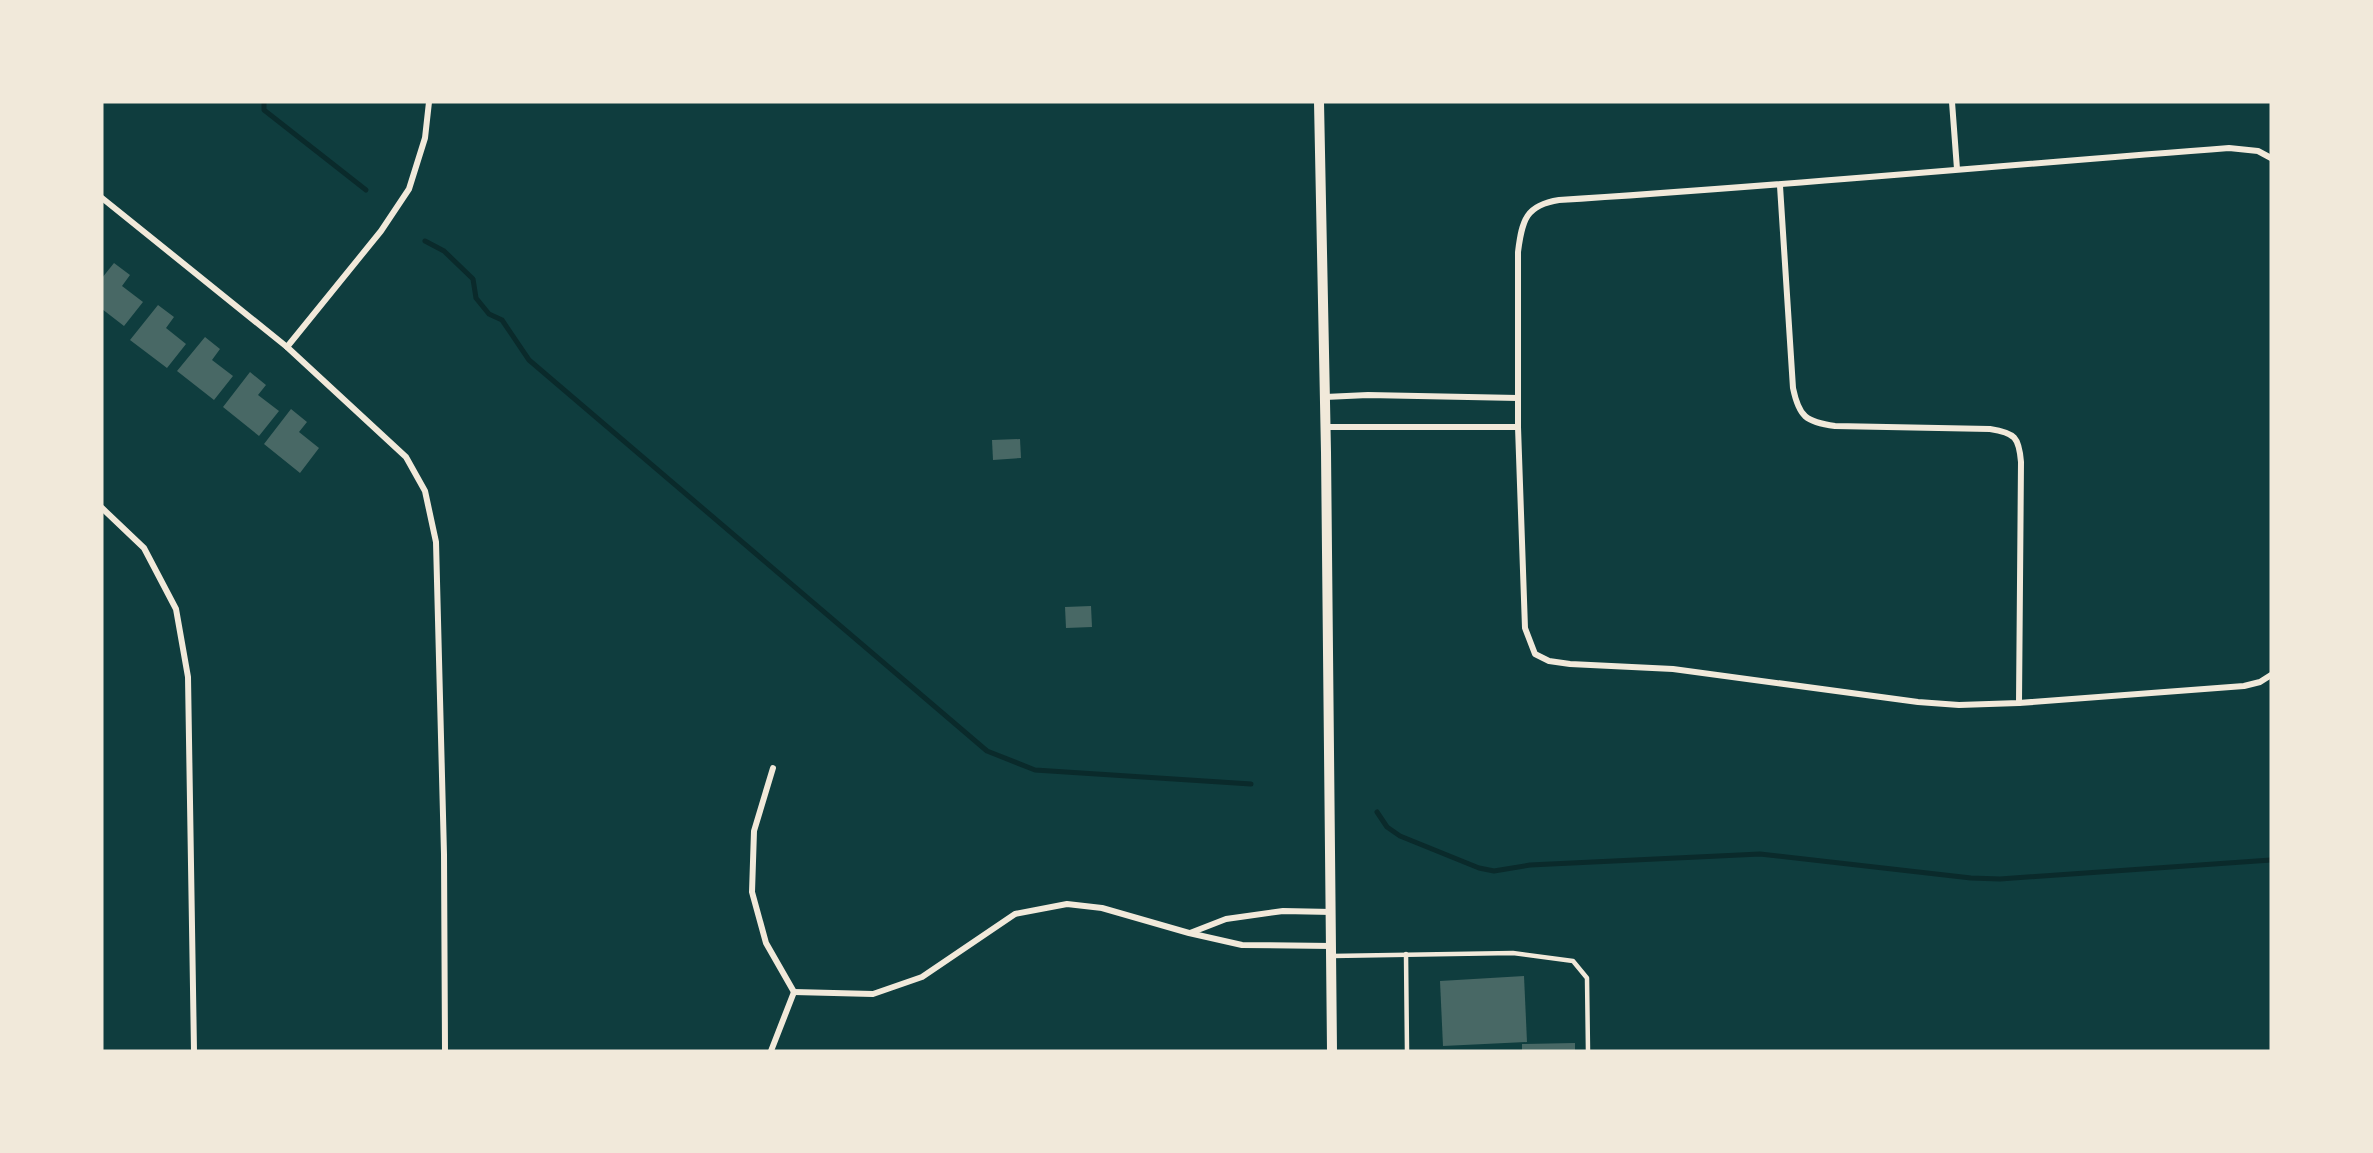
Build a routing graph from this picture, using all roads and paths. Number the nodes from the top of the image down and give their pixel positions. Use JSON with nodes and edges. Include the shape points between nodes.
{"nodes":[{"id":1,"x":429,"y":102,"type":"edge"},
{"id":2,"x":1319,"y":102,"type":"edge"},
{"id":3,"x":1952,"y":102,"type":"edge"},
{"id":4,"x":2270,"y":157,"type":"edge"},
{"id":5,"x":1957,"y":169,"type":"junction"},
{"id":6,"x":1780,"y":186,"type":"junction"},
{"id":7,"x":102,"y":198,"type":"edge"},
{"id":8,"x":287,"y":346,"type":"junction"},
{"id":9,"x":1325,"y":397,"type":"junction"},
{"id":10,"x":1518,"y":398,"type":"junction"},
{"id":11,"x":1518,"y":427,"type":"junction"},
{"id":12,"x":1326,"y":428,"type":"junction"},
{"id":13,"x":102,"y":508,"type":"edge"},
{"id":14,"x":2271,"y":675,"type":"edge"},
{"id":15,"x":2019,"y":703,"type":"junction"},
{"id":16,"x":773,"y":768,"type":"dead end"},
{"id":17,"x":1332,"y":912,"type":"junction"},
{"id":18,"x":1189,"y":933,"type":"junction"},
{"id":19,"x":1332,"y":951,"type":"junction"},
{"id":20,"x":1406,"y":954,"type":"junction"},
{"id":21,"x":794,"y":992,"type":"junction"},
{"id":22,"x":194,"y":1051,"type":"edge"},
{"id":23,"x":445,"y":1051,"type":"edge"},
{"id":24,"x":771,"y":1051,"type":"edge"},
{"id":25,"x":1332,"y":1051,"type":"edge"},
{"id":26,"x":1407,"y":1051,"type":"edge"},
{"id":27,"x":1588,"y":1051,"type":"edge"}],
"edges":[{"from":1,"to":8,"type":"street","via":[[425,138],[409,189],[381,231]]},
{"from":2,"to":9,"type":"street"},
{"from":3,"to":5,"type":"street"},
{"from":4,"to":5,"type":"street","via":[[2252,149],[2229,148]]},
{"from":5,"to":6,"type":"street"},
{"from":6,"to":10,"type":"street","via":[[1559,200],[1537,205],[1527,216],[1518,252]]},
{"from":6,"to":15,"type":"street","via":[[1793,388],[1803,416],[1817,424],[1835,426],[1990,429],[2011,434],[2017,440],[2021,462]]},
{"from":7,"to":8,"type":"street"},
{"from":8,"to":23,"type":"street","via":[[406,457],[425,491],[436,542]]},
{"from":9,"to":10,"type":"street"},
{"from":9,"to":12,"type":"street"},
{"from":10,"to":11,"type":"street"},
{"from":11,"to":12,"type":"street"},
{"from":11,"to":15,"type":"street","via":[[1523,614],[1535,654],[1570,664],[1673,669],[1918,702]]},
{"from":12,"to":17,"type":"street"},
{"from":13,"to":22,"type":"street","via":[[144,548],[176,609],[188,677]]},
{"from":14,"to":15,"type":"street","via":[[2244,686]]},
{"from":16,"to":21,"type":"street","via":[[754,831],[752,891],[766,944]]},
{"from":17,"to":18,"type":"street","via":[[1283,911],[1226,919]]},
{"from":17,"to":19,"type":"street"},
{"from":18,"to":19,"type":"street","via":[[1242,945]]},
{"from":18,"to":21,"type":"street","via":[[1102,908],[1067,904],[1015,914],[922,977],[873,994]]},
{"from":19,"to":20,"type":"lane"},
{"from":19,"to":25,"type":"street"},
{"from":20,"to":26,"type":"lane"},
{"from":20,"to":27,"type":"lane","via":[[1513,953],[1573,961],[1587,978]]},
{"from":21,"to":24,"type":"street"}]}
